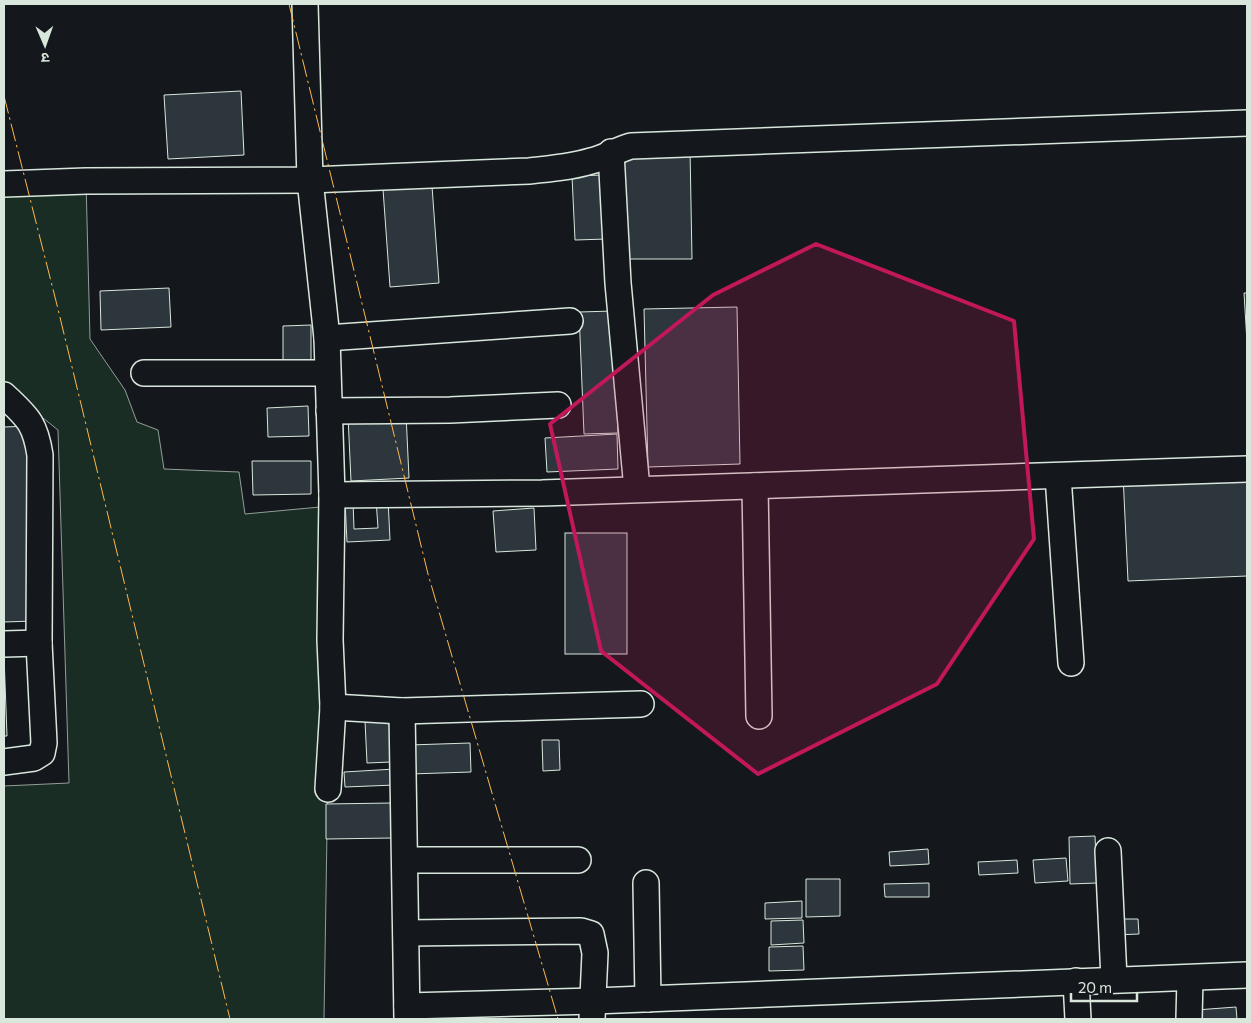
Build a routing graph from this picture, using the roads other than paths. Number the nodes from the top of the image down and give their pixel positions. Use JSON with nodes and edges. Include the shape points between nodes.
{"nodes":[{"id":1,"x":305,"y":4,"type":"edge"},
{"id":2,"x":1247,"y":123,"type":"edge"},
{"id":3,"x":611,"y":152,"type":"junction"},
{"id":4,"x":310,"y":180,"type":"junction"},
{"id":5,"x":4,"y":184,"type":"edge"},
{"id":6,"x":570,"y":321,"type":"dead end"},
{"id":7,"x":327,"y":338,"type":"junction"},
{"id":8,"x":327,"y":373,"type":"junction"},
{"id":9,"x":144,"y":374,"type":"dead end"},
{"id":10,"x":4,"y":395,"type":"edge"},
{"id":11,"x":558,"y":405,"type":"dead end"},
{"id":12,"x":329,"y":410,"type":"junction"},
{"id":13,"x":1247,"y":469,"type":"edge"},
{"id":14,"x":1058,"y":476,"type":"junction"},
{"id":15,"x":755,"y":486,"type":"junction"},
{"id":16,"x":637,"y":489,"type":"junction"},
{"id":17,"x":332,"y":495,"type":"junction"},
{"id":18,"x":40,"y":643,"type":"junction"},
{"id":19,"x":4,"y":644,"type":"edge"},
{"id":20,"x":1071,"y":663,"type":"dead end"},
{"id":21,"x":640,"y":704,"type":"dead end"},
{"id":22,"x":333,"y":707,"type":"junction"},
{"id":23,"x":402,"y":711,"type":"junction"},
{"id":24,"x":759,"y":716,"type":"dead end"},
{"id":25,"x":4,"y":762,"type":"edge"},
{"id":26,"x":328,"y":789,"type":"dead end"},
{"id":27,"x":1108,"y":851,"type":"dead end"},
{"id":28,"x":405,"y":860,"type":"junction"},
{"id":29,"x":578,"y":860,"type":"dead end"},
{"id":30,"x":646,"y":883,"type":"dead end"},
{"id":31,"x":406,"y":933,"type":"junction"},
{"id":32,"x":1247,"y":975,"type":"edge"},
{"id":33,"x":1190,"y":978,"type":"junction"},
{"id":34,"x":1114,"y":980,"type":"junction"},
{"id":35,"x":1076,"y":981,"type":"junction"},
{"id":36,"x":648,"y":999,"type":"junction"},
{"id":37,"x":593,"y":1010,"type":"edge"},
{"id":38,"x":407,"y":1013,"type":"edge"},
{"id":39,"x":1078,"y":1019,"type":"edge"},
{"id":40,"x":1189,"y":1019,"type":"edge"}],
"edges":[{"from":1,"to":4,"type":"street"},
{"from":2,"to":3,"type":"street","via":[[631,146]]},
{"from":3,"to":4,"type":"street","via":[[594,161],[529,171]]},
{"from":3,"to":16,"type":"street","via":[[618,283]]},
{"from":4,"to":5,"type":"street","via":[[86,180]]},
{"from":4,"to":7,"type":"street"},
{"from":6,"to":7,"type":"street"},
{"from":7,"to":8,"type":"street"},
{"from":8,"to":9,"type":"street"},
{"from":8,"to":12,"type":"street"},
{"from":10,"to":18,"type":"street","via":[[30,420],[37,434],[40,455]]},
{"from":11,"to":12,"type":"street","via":[[450,410]]},
{"from":12,"to":17,"type":"street"},
{"from":13,"to":14,"type":"street"},
{"from":14,"to":15,"type":"street"},
{"from":14,"to":20,"type":"street"},
{"from":15,"to":16,"type":"street"},
{"from":15,"to":24,"type":"street"},
{"from":16,"to":17,"type":"street"},
{"from":17,"to":22,"type":"street","via":[[330,640]]},
{"from":18,"to":19,"type":"street"},
{"from":18,"to":25,"type":"street","via":[[42,753],[34,758]]},
{"from":21,"to":23,"type":"street"},
{"from":22,"to":23,"type":"street"},
{"from":22,"to":26,"type":"street"},
{"from":23,"to":28,"type":"street"},
{"from":27,"to":34,"type":"street"},
{"from":28,"to":29,"type":"street"},
{"from":28,"to":31,"type":"street"},
{"from":30,"to":36,"type":"street"},
{"from":31,"to":37,"type":"street","via":[[581,931],[591,934],[596,953]]},
{"from":31,"to":38,"type":"street"},
{"from":32,"to":33,"type":"street"},
{"from":33,"to":34,"type":"street"},
{"from":33,"to":40,"type":"street"},
{"from":34,"to":35,"type":"street"},
{"from":35,"to":36,"type":"street"},
{"from":35,"to":39,"type":"street"},
{"from":36,"to":37,"type":"street"},
{"from":37,"to":38,"type":"street"}]}
